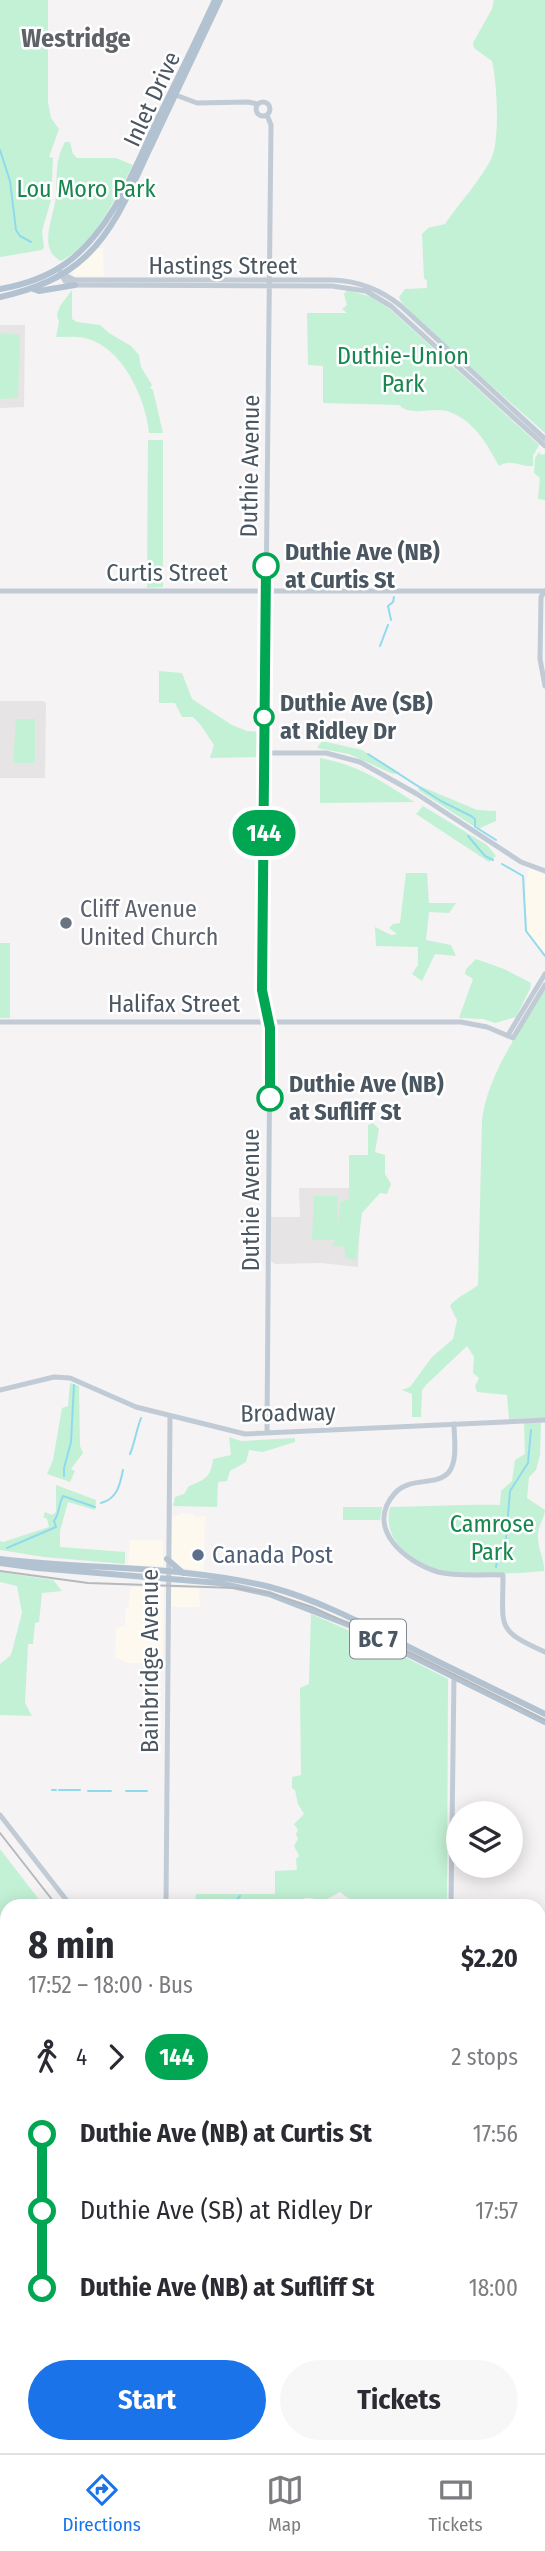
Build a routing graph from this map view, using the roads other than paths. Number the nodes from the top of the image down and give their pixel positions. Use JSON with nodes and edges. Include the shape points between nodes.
{"nodes":[{"id":1,"x":217,"y":0,"type":"edge"},
{"id":2,"x":173,"y":94,"type":"junction"},
{"id":3,"x":257,"y":106,"type":"junction"},
{"id":4,"x":265,"y":116,"type":"junction"},
{"id":5,"x":60,"y":271,"type":"junction"},
{"id":6,"x":269,"y":283,"type":"junction"},
{"id":7,"x":75,"y":285,"type":"junction"},
{"id":8,"x":0,"y":289,"type":"edge"},
{"id":9,"x":33,"y":289,"type":"junction"},
{"id":10,"x":0,"y":297,"type":"edge"},
{"id":11,"x":390,"y":301,"type":"junction"},
{"id":12,"x":545,"y":439,"type":"edge"},
{"id":13,"x":545,"y":446,"type":"edge"},
{"id":14,"x":0,"y":591,"type":"edge"},
{"id":15,"x":266,"y":591,"type":"junction"},
{"id":16,"x":545,"y":592,"type":"edge"},
{"id":17,"x":545,"y":686,"type":"edge"},
{"id":18,"x":264,"y":751,"type":"junction"},
{"id":19,"x":545,"y":872,"type":"edge"},
{"id":20,"x":544,"y":980,"type":"edge"},
{"id":21,"x":0,"y":1022,"type":"edge"},
{"id":22,"x":269,"y":1022,"type":"junction"},
{"id":23,"x":0,"y":1390,"type":"edge"},
{"id":24,"x":170,"y":1417,"type":"junction"},
{"id":25,"x":545,"y":1420,"type":"edge"},
{"id":26,"x":454,"y":1424,"type":"junction"},
{"id":27,"x":267,"y":1433,"type":"junction"},
{"id":28,"x":167,"y":1559,"type":"junction"},
{"id":29,"x":0,"y":1561,"type":"edge"},
{"id":30,"x":183,"y":1573,"type":"junction"},
{"id":31,"x":167,"y":1575,"type":"junction"},
{"id":32,"x":545,"y":1652,"type":"edge"},
{"id":33,"x":454,"y":1676,"type":"junction"},
{"id":34,"x":545,"y":1714,"type":"edge"},
{"id":35,"x":545,"y":1722,"type":"edge"},
{"id":36,"x":0,"y":1815,"type":"edge"},
{"id":37,"x":66,"y":1899,"type":"edge"},
{"id":38,"x":166,"y":1899,"type":"edge"},
{"id":39,"x":451,"y":1899,"type":"edge"}],
"edges":[{"from":1,"to":2,"type":"main road","name":"Inlet Drive"},
{"from":2,"to":3,"type":"street","via":[[197,103]]},
{"from":2,"to":5,"type":"main road","name":"Inlet Drive","via":[[107,232],[84,258]]},
{"from":3,"to":4,"type":"street","via":[[258,114]]},
{"from":3,"to":4,"type":"street","via":[[268,104]]},
{"from":4,"to":6,"type":"street","name":"Duthie Avenue","via":[[270,129]]},
{"from":5,"to":6,"type":"street","name":"Hastings Street","via":[[75,280]]},
{"from":5,"to":7,"type":"street","via":[[65,281]]},
{"from":5,"to":8,"type":"main road"},
{"from":5,"to":9,"type":"main road"},
{"from":6,"to":7,"type":"street","name":"Hastings Street"},
{"from":6,"to":11,"type":"street","name":"Hastings Street","via":[[350,287]]},
{"from":6,"to":11,"type":"street","name":"Hastings Street","via":[[359,283]]},
{"from":6,"to":15,"type":"street","name":"Duthie Avenue"},
{"from":7,"to":9,"type":"main road"},
{"from":9,"to":10,"type":"main road"},
{"from":11,"to":12,"type":"street"},
{"from":11,"to":13,"type":"street"},
{"from":14,"to":15,"type":"street","name":"Curtis Street"},
{"from":15,"to":16,"type":"street","name":"Curtis Street"},
{"from":15,"to":18,"type":"street","name":"Duthie Avenue"},
{"from":16,"to":17,"type":"street","via":[[541,597],[540,659]]},
{"from":18,"to":19,"type":"street","via":[[326,753],[370,766],[521,862]]},
{"from":18,"to":22,"type":"street","name":"Duthie Avenue","via":[[262,990]]},
{"from":20,"to":22,"type":"street","name":"Halifax Street","via":[[510,1037],[461,1022]]},
{"from":21,"to":22,"type":"street","name":"Halifax Street"},
{"from":22,"to":27,"type":"street","name":"Duthie Avenue"},
{"from":23,"to":24,"type":"street","name":"Broadway","via":[[54,1377],[70,1378],[128,1405]]},
{"from":24,"to":27,"type":"street","name":"Broadway","via":[[235,1433]]},
{"from":24,"to":28,"type":"street","name":"Bainbridge Avenue"},
{"from":25,"to":26,"type":"street","name":"Broadway"},
{"from":26,"to":27,"type":"street","name":"Broadway"},
{"from":26,"to":32,"type":"street","via":[[454,1460],[448,1474],[401,1488],[390,1499],[387,1534],[398,1550],[430,1569],[503,1575],[506,1629]]},
{"from":28,"to":30,"type":"main road"},
{"from":28,"to":31,"type":"street","name":"Bainbridge Avenue"},
{"from":29,"to":31,"type":"main road","number":"BC 7"},
{"from":30,"to":31,"type":"main road","number":"BC 7"},
{"from":30,"to":34,"type":"main road","number":"BC 7","via":[[238,1580],[304,1598]]},
{"from":31,"to":33,"type":"main road","number":"BC 7","via":[[236,1586],[300,1604]]},
{"from":31,"to":38,"type":"street","name":"Bainbridge Avenue"},
{"from":33,"to":35,"type":"main road","number":"BC 7"},
{"from":33,"to":39,"type":"street"},
{"from":36,"to":37,"type":"street"}]}
